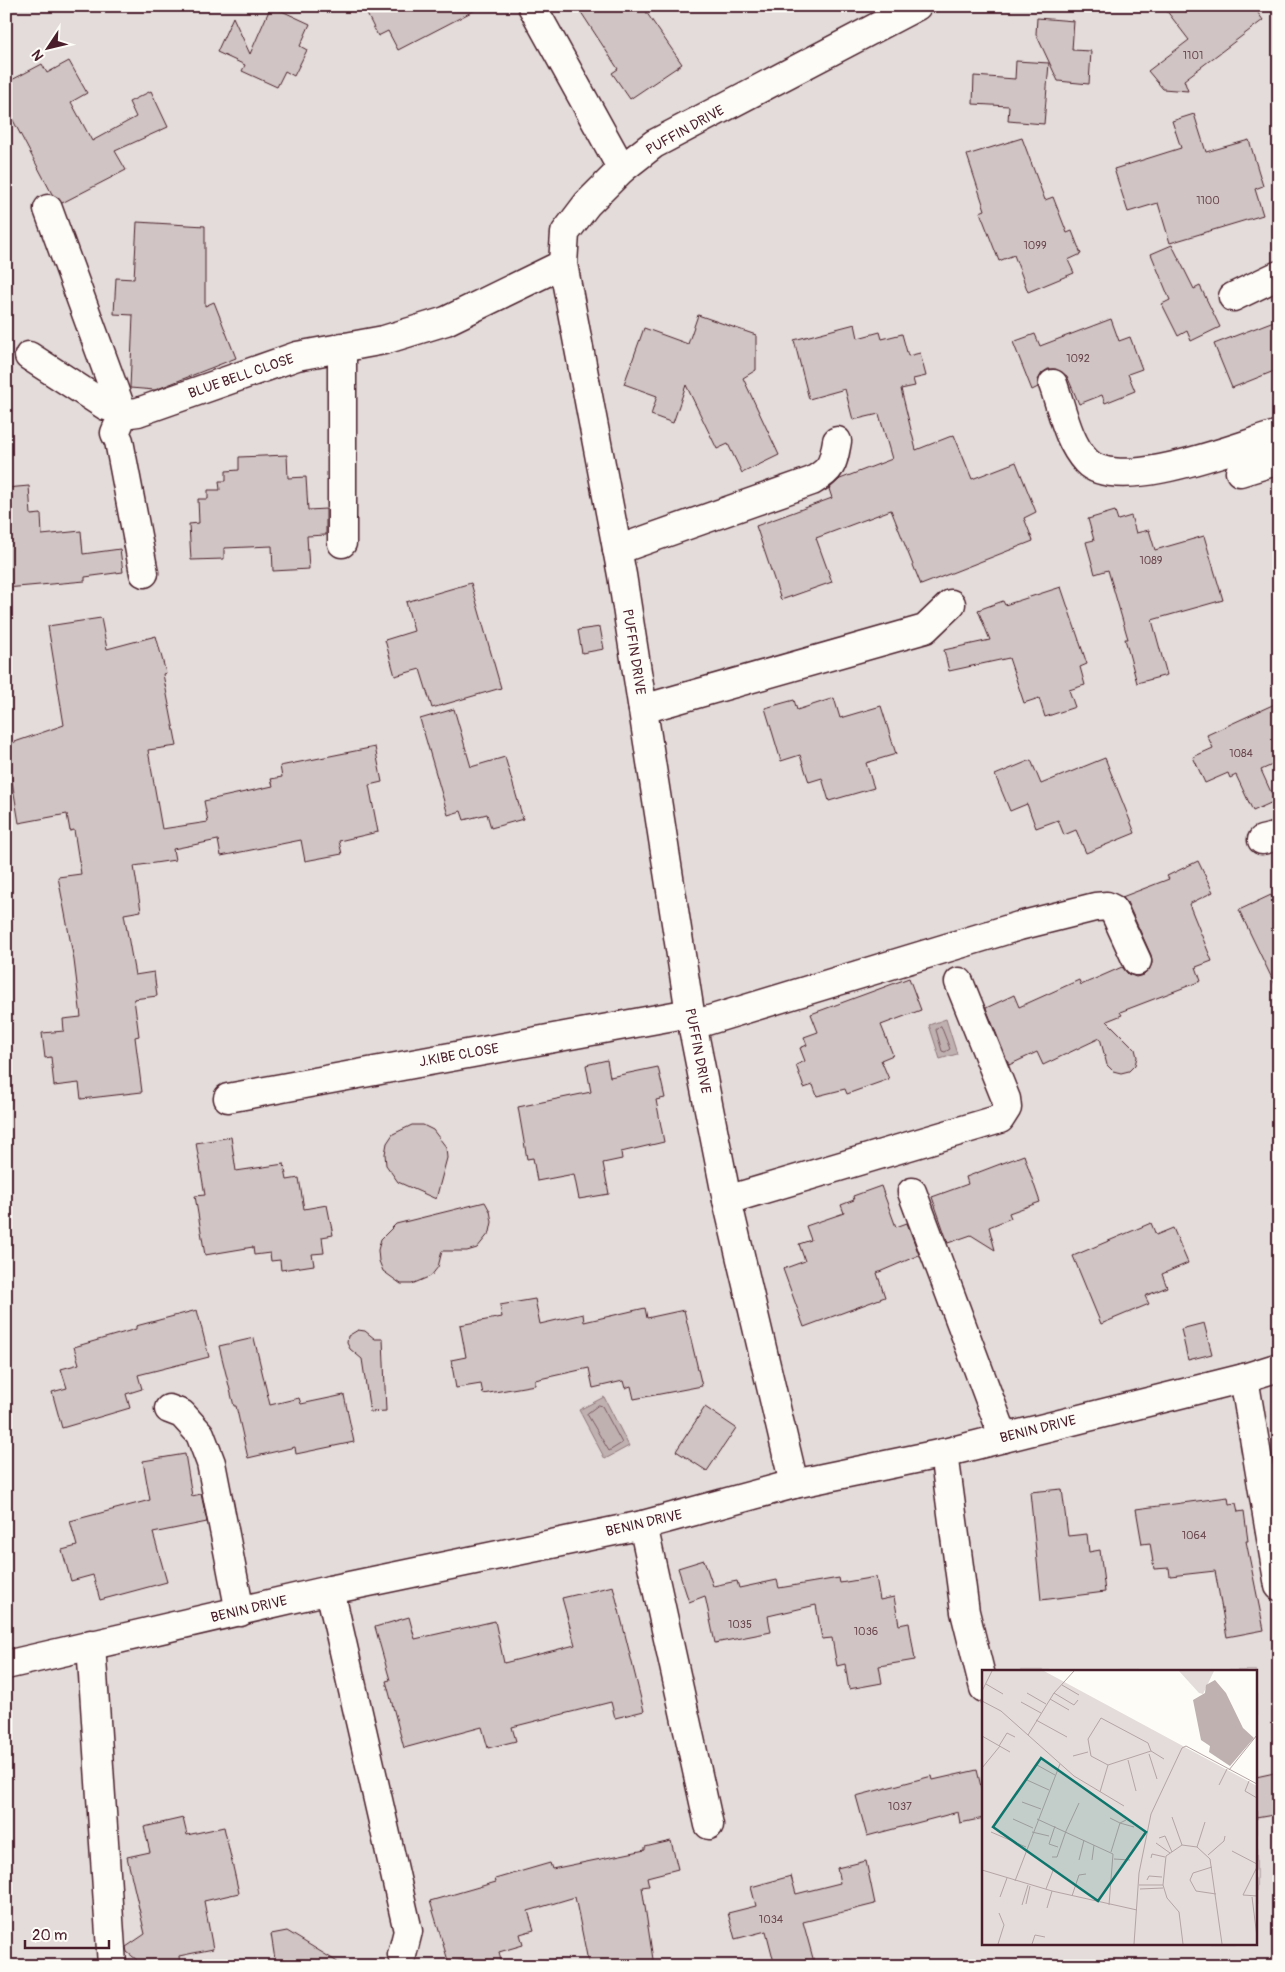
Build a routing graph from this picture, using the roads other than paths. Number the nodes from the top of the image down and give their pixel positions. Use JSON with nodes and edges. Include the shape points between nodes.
{"nodes":[{"id":1,"x":532,"y":6,"type":"edge"},
{"id":2,"x":917,"y":6,"type":"edge"},
{"id":3,"x":622,"y":169,"type":"junction"},
{"id":4,"x":48,"y":209,"type":"dead end"},
{"id":5,"x":562,"y":264,"type":"junction"},
{"id":6,"x":1279,"y":275,"type":"edge"},
{"id":7,"x":1233,"y":298,"type":"dead end"},
{"id":8,"x":342,"y":348,"type":"junction"},
{"id":9,"x":29,"y":356,"type":"dead end"},
{"id":10,"x":1053,"y":384,"type":"dead end"},
{"id":11,"x":123,"y":414,"type":"junction"},
{"id":12,"x":1279,"y":434,"type":"edge"},
{"id":13,"x":837,"y":441,"type":"dead end"},
{"id":14,"x":1279,"y":460,"type":"edge"},
{"id":15,"x":1240,"y":472,"type":"dead end"},
{"id":16,"x":342,"y":543,"type":"dead end"},
{"id":17,"x":617,"y":550,"type":"junction"},
{"id":18,"x":144,"y":572,"type":"dead end"},
{"id":19,"x":951,"y":604,"type":"dead end"},
{"id":20,"x":643,"y":709,"type":"junction"},
{"id":21,"x":1137,"y":961,"type":"dead end"},
{"id":22,"x":959,"y":982,"type":"dead end"},
{"id":23,"x":691,"y":1019,"type":"junction"},
{"id":24,"x":228,"y":1098,"type":"dead end"},
{"id":25,"x":912,"y":1192,"type":"dead end"},
{"id":26,"x":728,"y":1200,"type":"junction"},
{"id":27,"x":1279,"y":1367,"type":"edge"},
{"id":28,"x":1244,"y":1378,"type":"junction"},
{"id":29,"x":169,"y":1409,"type":"dead end"},
{"id":30,"x":1004,"y":1438,"type":"junction"},
{"id":31,"x":944,"y":1453,"type":"junction"},
{"id":32,"x":794,"y":1484,"type":"junction"},
{"id":33,"x":643,"y":1525,"type":"junction"},
{"id":34,"x":1279,"y":1586,"type":"edge"},
{"id":35,"x":330,"y":1590,"type":"junction"},
{"id":36,"x":240,"y":1612,"type":"junction"},
{"id":37,"x":91,"y":1644,"type":"junction"},
{"id":38,"x":6,"y":1665,"type":"edge"},
{"id":39,"x":982,"y":1680,"type":"edge"},
{"id":40,"x":709,"y":1825,"type":"dead end"},
{"id":41,"x":402,"y":1954,"type":"dead end"},
{"id":42,"x":112,"y":1964,"type":"edge"}],
"edges":[{"from":1,"to":3,"type":"street"},
{"from":2,"to":3,"type":"street","name":"PUFFIN DRIVE","via":[[654,144]]},
{"from":3,"to":5,"type":"street","name":"PUFFIN DRIVE","via":[[587,204],[565,233]]},
{"from":4,"to":11,"type":"street"},
{"from":5,"to":8,"type":"street","name":"BLUE BELL CLOSE","via":[[446,321],[384,340]]},
{"from":5,"to":17,"type":"street","name":"PUFFIN DRIVE"},
{"from":6,"to":7,"type":"street"},
{"from":8,"to":11,"type":"street","name":"BLUE BELL CLOSE","via":[[297,356],[138,412]]},
{"from":8,"to":16,"type":"street"},
{"from":9,"to":11,"type":"street"},
{"from":10,"to":12,"type":"street","via":[[1073,440],[1086,461],[1101,472],[1125,474],[1164,469]]},
{"from":11,"to":18,"type":"street","via":[[115,433]]},
{"from":13,"to":17,"type":"street","via":[[833,464],[825,474],[812,481]]},
{"from":14,"to":15,"type":"street"},
{"from":17,"to":20,"type":"street","name":"PUFFIN DRIVE"},
{"from":19,"to":20,"type":"street","via":[[924,629]]},
{"from":20,"to":23,"type":"street","name":"PUFFIN DRIVE"},
{"from":21,"to":23,"type":"street","name":"J.KIBE CLOSE","via":[[1113,909],[1095,907]]},
{"from":22,"to":26,"type":"street","via":[[1006,1099],[1008,1108],[1000,1119]]},
{"from":23,"to":24,"type":"street","name":"J.KIBE CLOSE"},
{"from":23,"to":26,"type":"street","name":"PUFFIN DRIVE"},
{"from":25,"to":30,"type":"street"},
{"from":26,"to":32,"type":"street","name":"PUFFIN DRIVE"},
{"from":27,"to":28,"type":"street","name":"BENIN DRIVE"},
{"from":28,"to":30,"type":"street","name":"BENIN DRIVE"},
{"from":28,"to":34,"type":"street"},
{"from":29,"to":36,"type":"street","via":[[182,1414],[200,1434],[212,1463]]},
{"from":30,"to":31,"type":"street","name":"BENIN DRIVE"},
{"from":31,"to":32,"type":"street","name":"BENIN DRIVE"},
{"from":31,"to":39,"type":"street","via":[[965,1612]]},
{"from":32,"to":33,"type":"street","name":"BENIN DRIVE"},
{"from":33,"to":35,"type":"street","name":"BENIN DRIVE"},
{"from":33,"to":40,"type":"street"},
{"from":35,"to":36,"type":"street","name":"BENIN DRIVE"},
{"from":35,"to":41,"type":"street","via":[[408,1931]]},
{"from":36,"to":37,"type":"street","name":"BENIN DRIVE"},
{"from":37,"to":38,"type":"street","name":"BENIN DRIVE"},
{"from":37,"to":42,"type":"street"}]}
